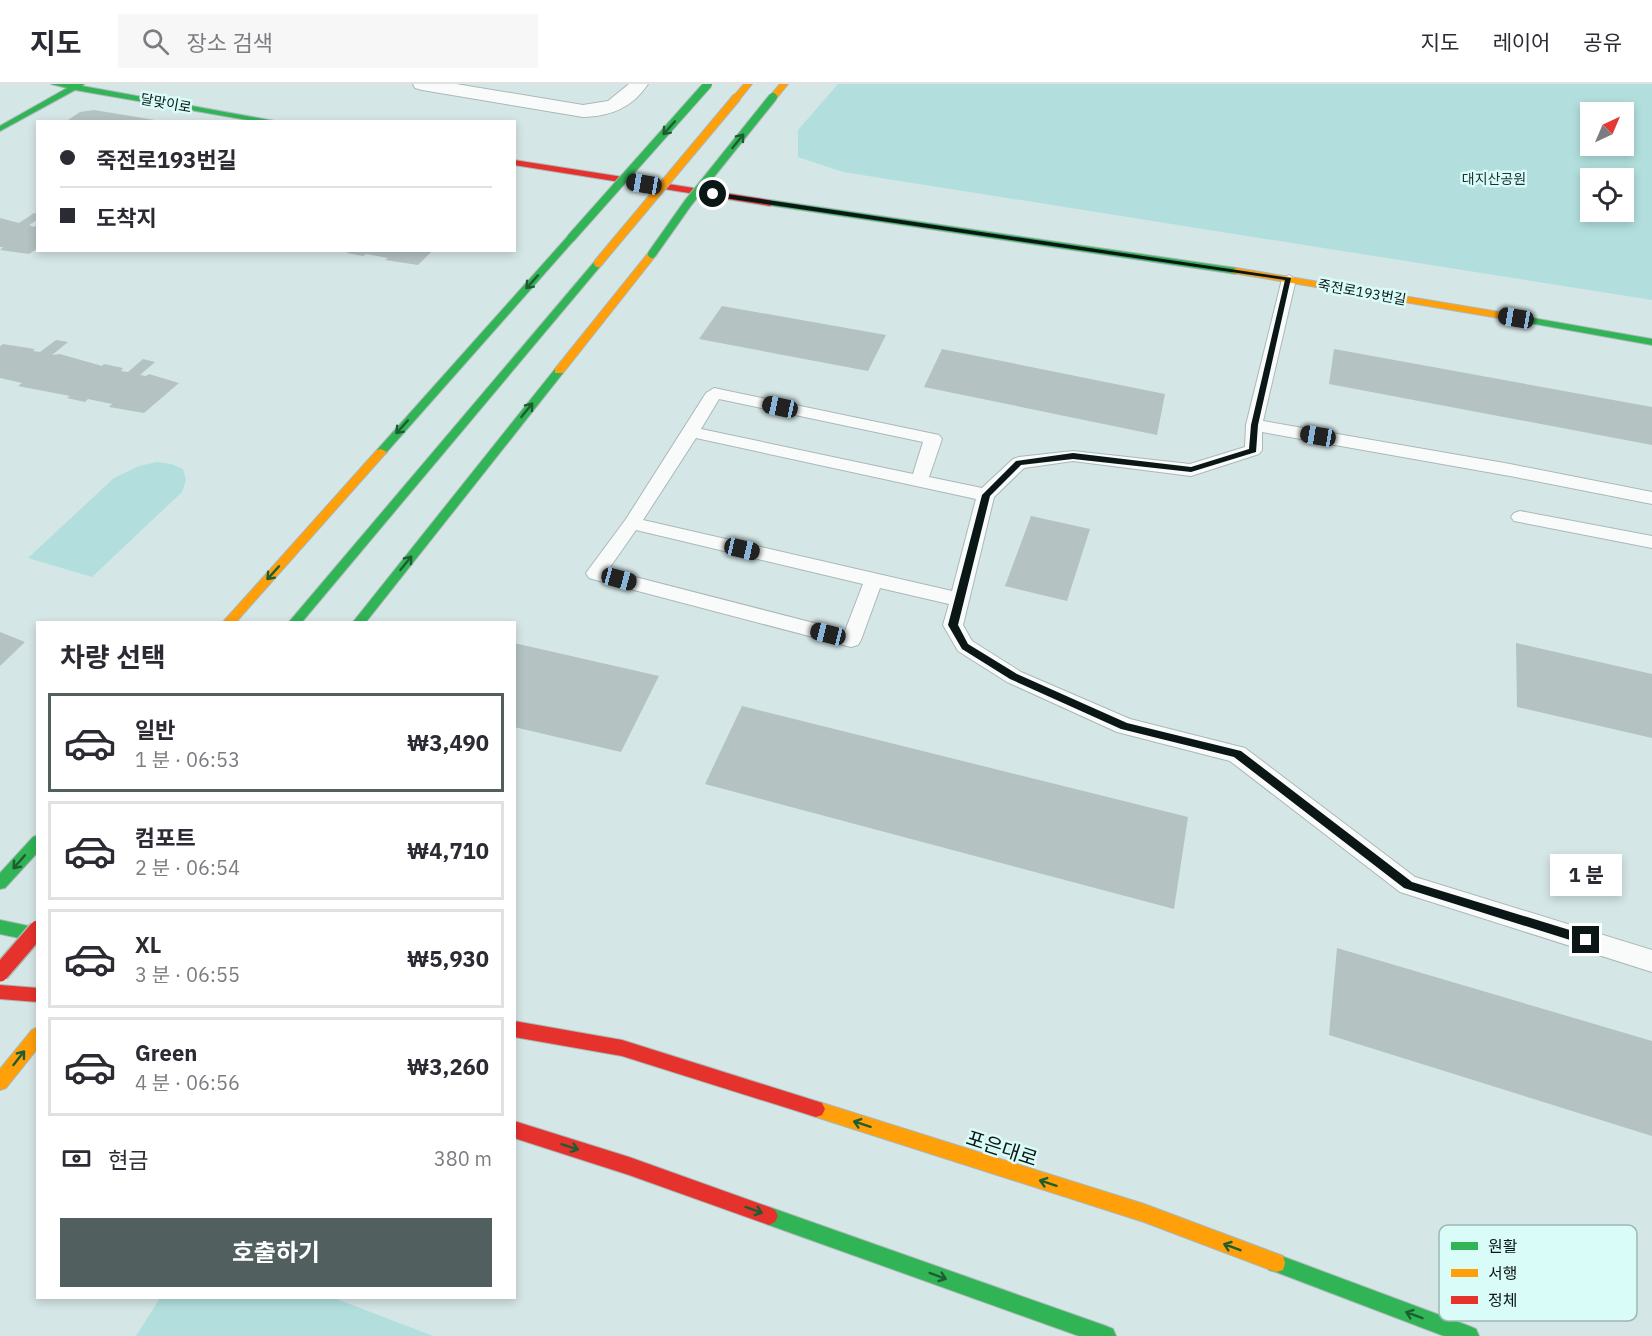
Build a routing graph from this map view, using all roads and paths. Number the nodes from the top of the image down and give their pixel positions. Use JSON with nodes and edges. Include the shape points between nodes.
{"nodes":[{"id":1,"x":56,"y":84,"type":"edge"},
{"id":2,"x":422,"y":84,"type":"edge"},
{"id":3,"x":639,"y":84,"type":"edge"},
{"id":4,"x":708,"y":84,"type":"edge"},
{"id":5,"x":748,"y":84,"type":"edge"},
{"id":6,"x":784,"y":84,"type":"edge"},
{"id":7,"x":78,"y":86,"type":"edge"},
{"id":8,"x":265,"y":120,"type":"edge"},
{"id":9,"x":0,"y":129,"type":"edge"},
{"id":10,"x":516,"y":162,"type":"edge"},
{"id":11,"x":1288,"y":279,"type":"junction"},
{"id":12,"x":1652,"y":342,"type":"edge"},
{"id":13,"x":1254,"y":425,"type":"junction"},
{"id":14,"x":691,"y":432,"type":"junction"},
{"id":15,"x":919,"y":480,"type":"junction"},
{"id":16,"x":986,"y":495,"type":"junction"},
{"id":17,"x":1652,"y":498,"type":"edge"},
{"id":18,"x":1520,"y":517,"type":"dead end"},
{"id":19,"x":632,"y":523,"type":"junction"},
{"id":20,"x":1652,"y":542,"type":"edge"},
{"id":21,"x":874,"y":580,"type":"junction"},
{"id":22,"x":959,"y":600,"type":"junction"},
{"id":23,"x":230,"y":621,"type":"edge"},
{"id":24,"x":296,"y":621,"type":"edge"},
{"id":25,"x":360,"y":621,"type":"edge"},
{"id":26,"x":36,"y":843,"type":"edge"},
{"id":27,"x":0,"y":884,"type":"edge"},
{"id":28,"x":0,"y":927,"type":"edge"},
{"id":29,"x":36,"y":931,"type":"edge"},
{"id":30,"x":36,"y":935,"type":"edge"},
{"id":31,"x":1652,"y":961,"type":"edge"},
{"id":32,"x":0,"y":973,"type":"edge"},
{"id":33,"x":0,"y":992,"type":"edge"},
{"id":34,"x":36,"y":995,"type":"edge"},
{"id":35,"x":516,"y":1029,"type":"edge"},
{"id":36,"x":36,"y":1037,"type":"edge"},
{"id":37,"x":0,"y":1082,"type":"edge"},
{"id":38,"x":516,"y":1130,"type":"edge"},
{"id":39,"x":1106,"y":1336,"type":"edge"},
{"id":40,"x":1469,"y":1336,"type":"edge"}],
"edges":[{"from":1,"to":7,"type":"main road","name":"달맞이로"},
{"from":2,"to":3,"type":"street","via":[[600,111],[620,105]]},
{"from":4,"to":23,"type":"main road","one_way":true,"bridge":true},
{"from":5,"to":24,"type":"main road","bridge":true},
{"from":25,"to":6,"type":"main road","one_way":true,"bridge":true},
{"from":7,"to":8,"type":"main road","name":"달맞이로"},
{"from":7,"to":9,"type":"main road"},
{"from":10,"to":11,"type":"main road","name":"죽전로193번길"},
{"from":11,"to":12,"type":"main road","name":"죽전로193번길"},
{"from":11,"to":13,"type":"lane"},
{"from":13,"to":16,"type":"lane","via":[[1253,450],[1191,470],[1073,456],[1019,463]]},
{"from":13,"to":17,"type":"lane"},
{"from":14,"to":15,"type":"lane"},
{"from":14,"to":15,"type":"lane","via":[[714,393],[900,432],[933,440]]},
{"from":14,"to":19,"type":"lane"},
{"from":15,"to":16,"type":"lane"},
{"from":16,"to":22,"type":"lane"},
{"from":18,"to":20,"type":"lane"},
{"from":19,"to":21,"type":"lane"},
{"from":19,"to":21,"type":"lane","via":[[596,573],[851,640]]},
{"from":21,"to":22,"type":"lane"},
{"from":22,"to":31,"type":"lane","via":[[953,625],[965,646],[1014,677],[1125,726],[1237,754],[1408,885]]},
{"from":26,"to":27,"type":"main road","one_way":true},
{"from":28,"to":30,"type":"main road"},
{"from":29,"to":32,"type":"main road","bridge":true},
{"from":33,"to":34,"type":"main road"},
{"from":40,"to":35,"type":"main road","name":"포은대로","one_way":true,"via":[[1144,1214],[622,1048]]},
{"from":37,"to":36,"type":"main road","one_way":true},
{"from":38,"to":39,"type":"main road","one_way":true}]}
